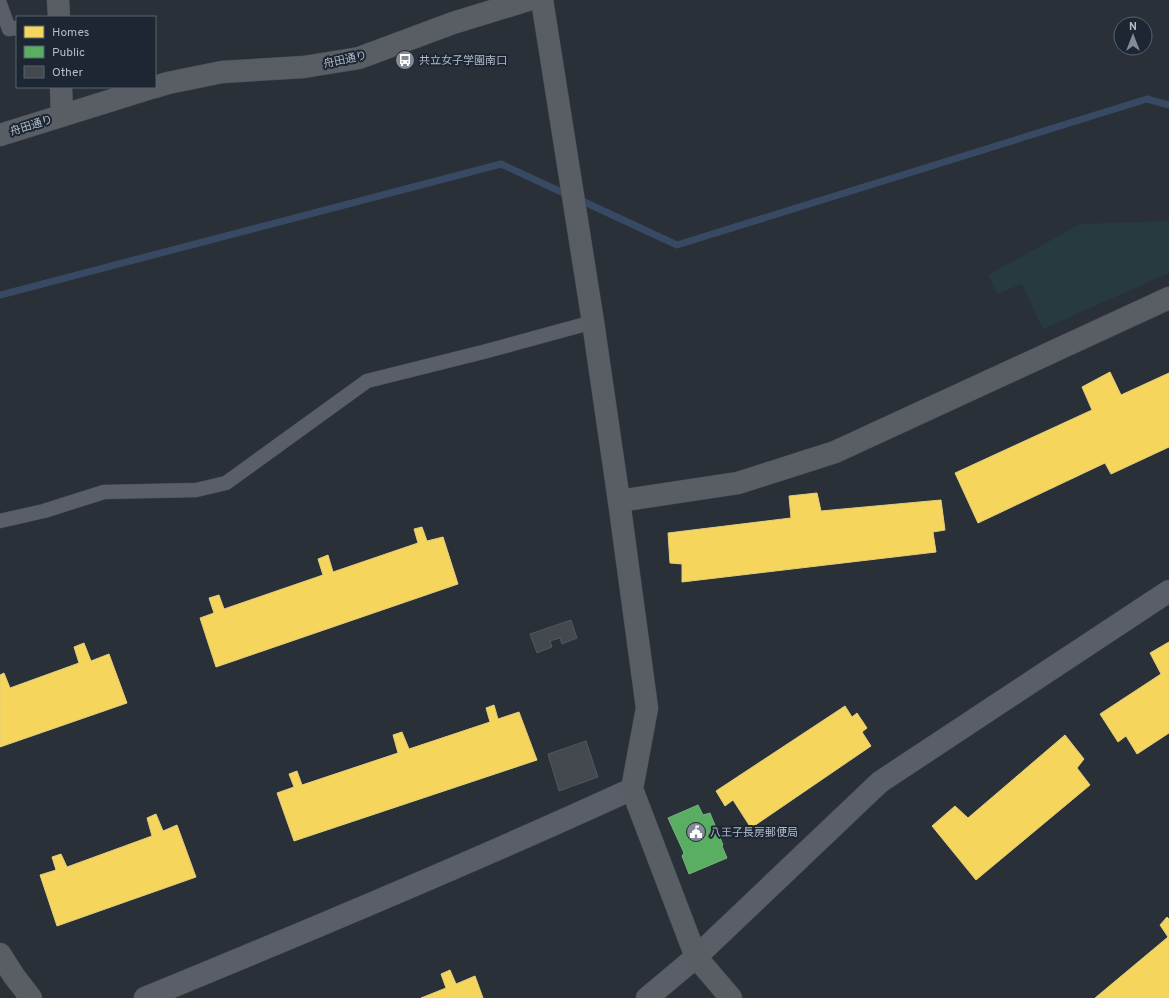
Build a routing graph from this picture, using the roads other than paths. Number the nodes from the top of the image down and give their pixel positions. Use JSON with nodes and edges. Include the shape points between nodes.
{"nodes":[{"id":1,"x":58,"y":0,"type":"edge"},
{"id":2,"x":528,"y":0,"type":"edge"},
{"id":3,"x":542,"y":0,"type":"edge"},
{"id":4,"x":0,"y":4,"type":"edge"},
{"id":5,"x":59,"y":16,"type":"edge"},
{"id":6,"x":16,"y":28,"type":"edge"},
{"id":7,"x":156,"y":87,"type":"edge"},
{"id":8,"x":61,"y":88,"type":"edge"},
{"id":9,"x":152,"y":88,"type":"edge"},
{"id":10,"x":62,"y":115,"type":"junction"},
{"id":11,"x":0,"y":135,"type":"edge"},
{"id":12,"x":1169,"y":298,"type":"edge"},
{"id":13,"x":593,"y":322,"type":"junction"},
{"id":14,"x":619,"y":501,"type":"junction"},
{"id":15,"x":0,"y":521,"type":"edge"},
{"id":16,"x":1169,"y":592,"type":"edge"},
{"id":17,"x":632,"y":789,"type":"junction"},
{"id":18,"x":0,"y":954,"type":"edge"},
{"id":19,"x":696,"y":957,"type":"junction"},
{"id":20,"x":31,"y":998,"type":"edge"},
{"id":21,"x":145,"y":998,"type":"edge"},
{"id":22,"x":647,"y":998,"type":"edge"},
{"id":23,"x":732,"y":998,"type":"edge"}],
"edges":[{"from":1,"to":5,"type":"street"},
{"from":2,"to":7,"type":"street","name":"舟田通り","via":[[453,23],[359,58],[304,67],[222,72]]},
{"from":3,"to":13,"type":"street"},
{"from":4,"to":6,"type":"lane","via":[[9,29]]},
{"from":8,"to":10,"type":"street"},
{"from":9,"to":10,"type":"street","name":"舟田通り"},
{"from":10,"to":11,"type":"street","name":"舟田通り"},
{"from":12,"to":14,"type":"street","via":[[835,452],[738,483]]},
{"from":13,"to":14,"type":"street"},
{"from":13,"to":15,"type":"lane","via":[[487,352],[367,381],[226,483],[196,490],[104,492],[44,511]]},
{"from":14,"to":17,"type":"street","via":[[647,708]]},
{"from":16,"to":19,"type":"street","via":[[880,782]]},
{"from":17,"to":19,"type":"street"},
{"from":17,"to":21,"type":"street","via":[[354,912]]},
{"from":18,"to":20,"type":"street"},
{"from":19,"to":22,"type":"street"},
{"from":19,"to":23,"type":"street"}]}
